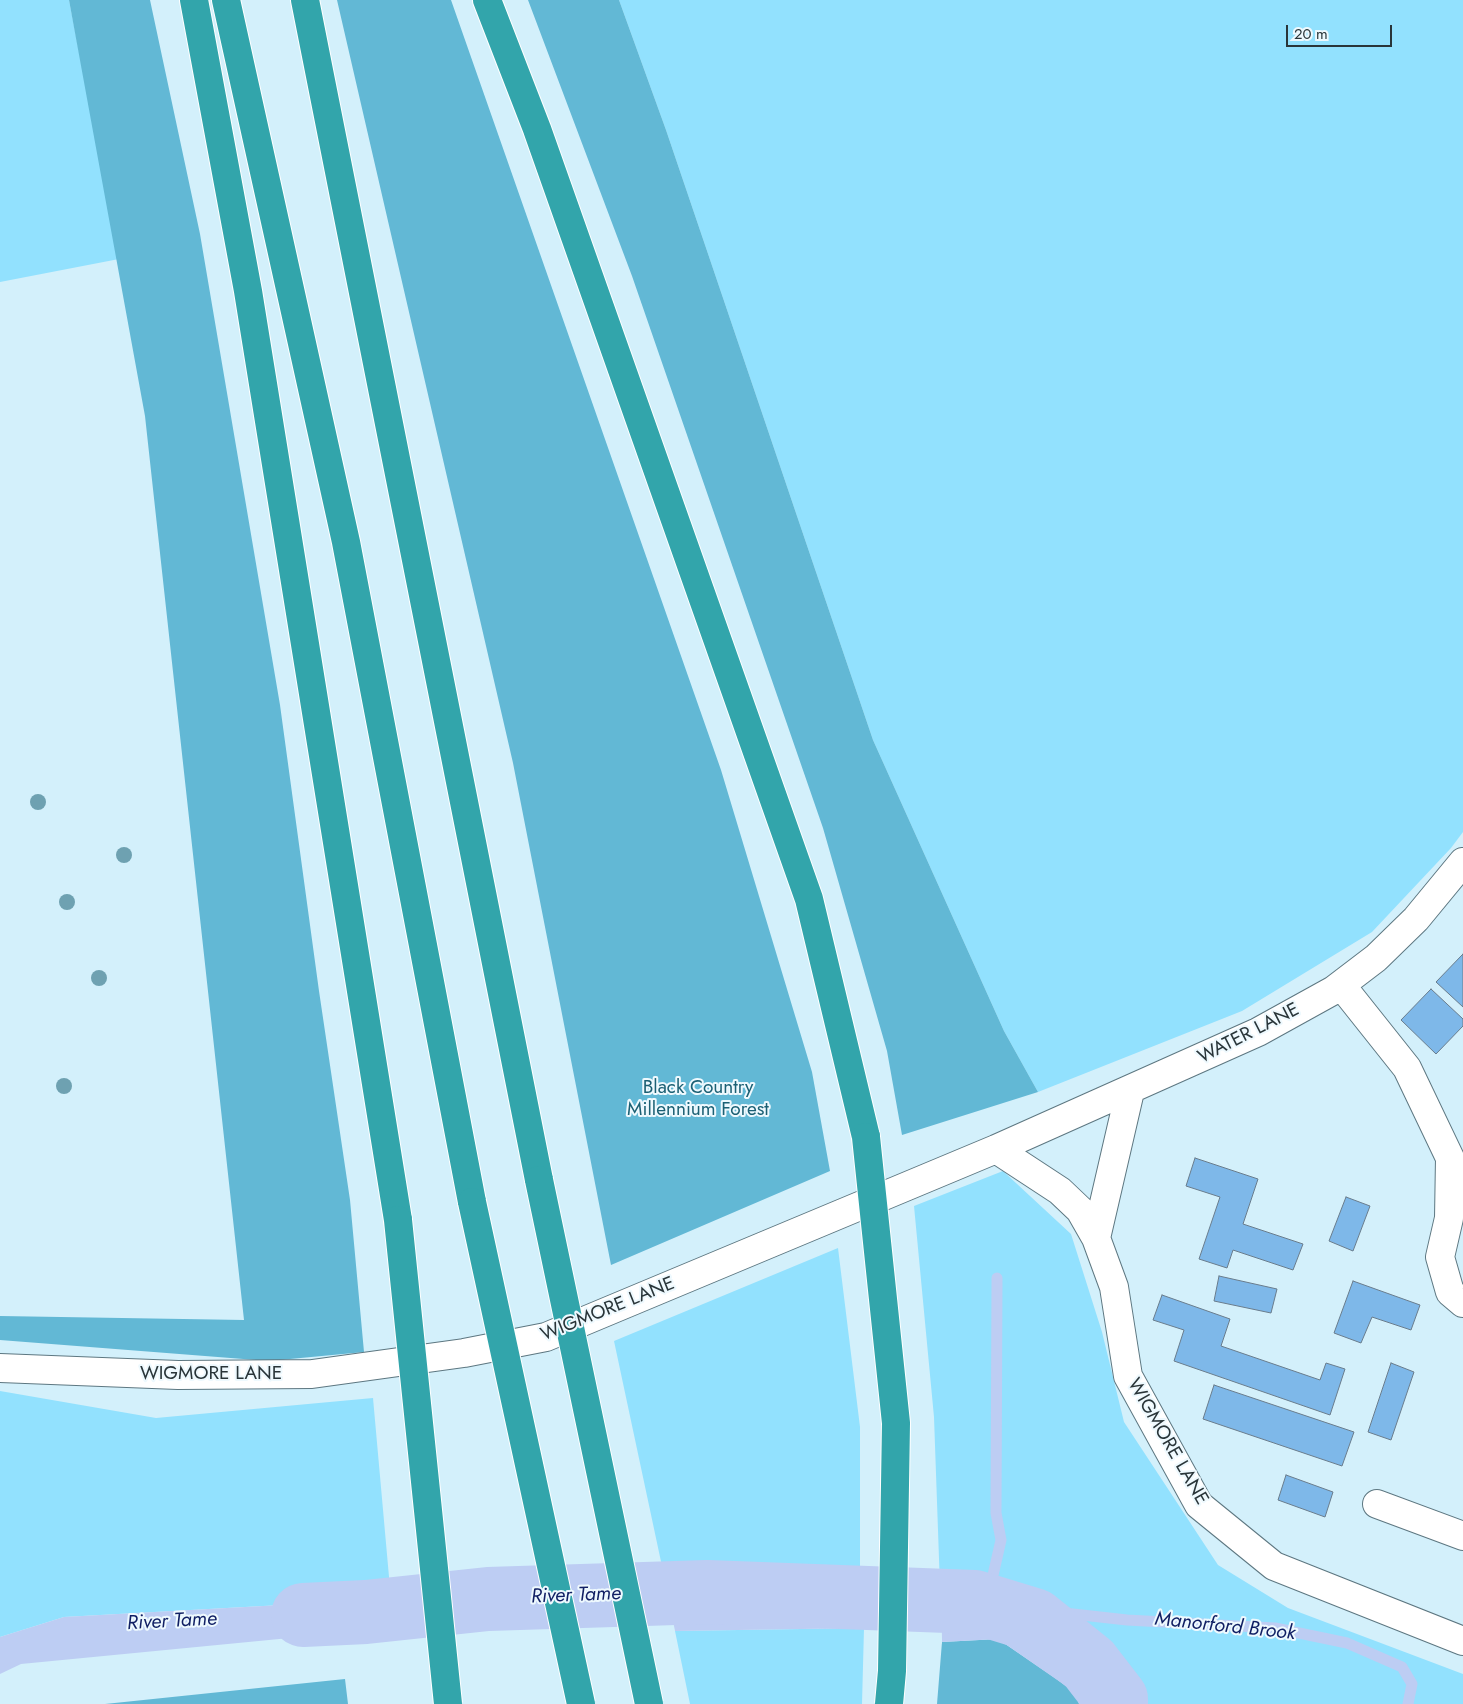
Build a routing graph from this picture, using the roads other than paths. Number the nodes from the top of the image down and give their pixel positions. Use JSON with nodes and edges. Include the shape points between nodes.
{"nodes":[{"id":1,"x":194,"y":0,"type":"edge"},
{"id":2,"x":226,"y":0,"type":"edge"},
{"id":3,"x":305,"y":0,"type":"edge"},
{"id":4,"x":487,"y":0,"type":"edge"},
{"id":5,"x":1463,"y":862,"type":"edge"},
{"id":6,"x":1341,"y":985,"type":"junction"},
{"id":7,"x":1130,"y":1091,"type":"junction"},
{"id":8,"x":996,"y":1149,"type":"junction"},
{"id":9,"x":1096,"y":1238,"type":"junction"},
{"id":10,"x":1463,"y":1303,"type":"edge"},
{"id":11,"x":0,"y":1368,"type":"edge"},
{"id":12,"x":1377,"y":1504,"type":"dead end"},
{"id":13,"x":1463,"y":1536,"type":"edge"},
{"id":14,"x":1463,"y":1641,"type":"edge"},
{"id":15,"x":448,"y":1704,"type":"edge"},
{"id":16,"x":581,"y":1704,"type":"edge"},
{"id":17,"x":649,"y":1704,"type":"edge"},
{"id":18,"x":889,"y":1704,"type":"edge"}],
"edges":[{"from":1,"to":15,"type":"highway","bridge":true,"via":[[248,291],[398,1220]]},
{"from":2,"to":16,"type":"highway","bridge":true,"via":[[346,542],[472,1202]]},
{"from":3,"to":17,"type":"highway","bridge":true,"via":[[539,1180]]},
{"from":4,"to":18,"type":"highway","bridge":true,"via":[[537,128],[809,899],[866,1137],[896,1423]]},
{"from":5,"to":6,"type":"street","name":"WATER LANE","via":[[1416,920],[1376,958]]},
{"from":6,"to":7,"type":"street","name":"WATER LANE","via":[[1258,1032]]},
{"from":6,"to":10,"type":"street","via":[[1407,1068],[1450,1158],[1449,1218],[1440,1257],[1450,1292]]},
{"from":7,"to":8,"type":"street","name":"WATER LANE"},
{"from":7,"to":9,"type":"street"},
{"from":8,"to":9,"type":"street","name":"WIGMORE LANE","via":[[1060,1191],[1080,1210]]},
{"from":8,"to":11,"type":"street","name":"WIGMORE LANE","via":[[546,1337],[464,1353],[312,1374],[178,1375]]},
{"from":9,"to":14,"type":"street","name":"WIGMORE LANE","via":[[1114,1287],[1128,1376],[1199,1505],[1274,1566]]},
{"from":12,"to":13,"type":"street"}]}
